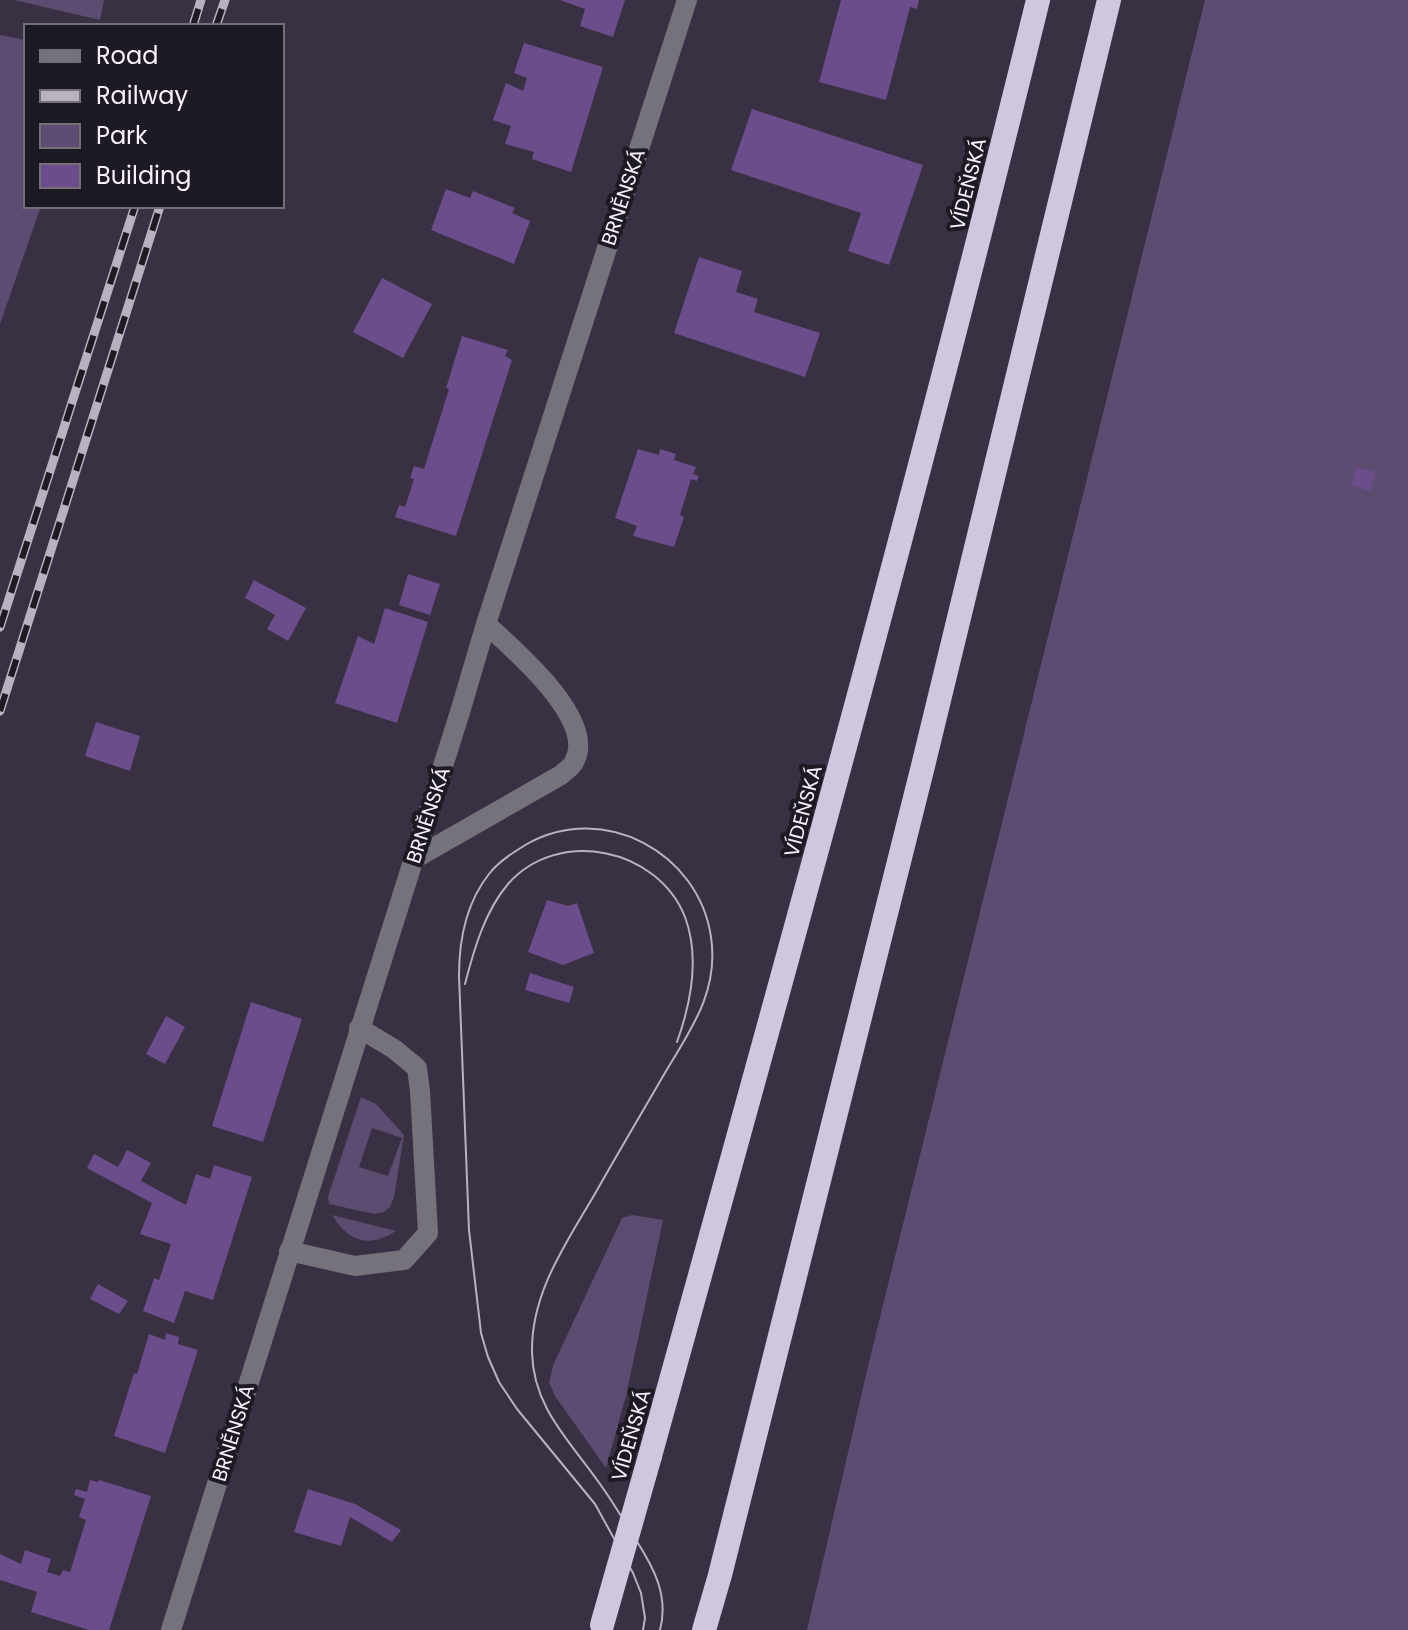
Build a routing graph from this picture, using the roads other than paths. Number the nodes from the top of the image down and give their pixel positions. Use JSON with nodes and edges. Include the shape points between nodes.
{"nodes":[{"id":1,"x":687,"y":0,"type":"edge"},
{"id":2,"x":1038,"y":0,"type":"edge"},
{"id":3,"x":1109,"y":0,"type":"edge"},
{"id":4,"x":486,"y":624,"type":"junction"},
{"id":5,"x":414,"y":859,"type":"junction"},
{"id":6,"x":359,"y":1028,"type":"junction"},
{"id":7,"x":289,"y":1251,"type":"junction"},
{"id":8,"x":720,"y":1575,"type":"junction"},
{"id":9,"x":601,"y":1627,"type":"edge"},
{"id":10,"x":171,"y":1630,"type":"edge"},
{"id":11,"x":704,"y":1630,"type":"edge"},
{"id":12,"x":722,"y":1630,"type":"edge"}],
"edges":[{"from":1,"to":4,"type":"street","name":"BRNĚNSKÁ"},
{"from":2,"to":9,"type":"highway","name":"VÍDEŇSKÁ","bridge":true,"via":[[850,731]]},
{"from":3,"to":8,"type":"highway"},
{"from":4,"to":5,"type":"street","name":"BRNĚNSKÁ"},
{"from":4,"to":5,"type":"street","via":[[542,677],[576,726],[574,762],[561,775]]},
{"from":5,"to":6,"type":"street","name":"BRNĚNSKÁ"},
{"from":6,"to":7,"type":"street","name":"BRNĚNSKÁ"},
{"from":6,"to":7,"type":"street","via":[[417,1068],[428,1233],[404,1260],[355,1266]]},
{"from":7,"to":10,"type":"street","name":"BRNĚNSKÁ"},
{"from":8,"to":11,"type":"highway"},
{"from":8,"to":12,"type":"highway"}]}
